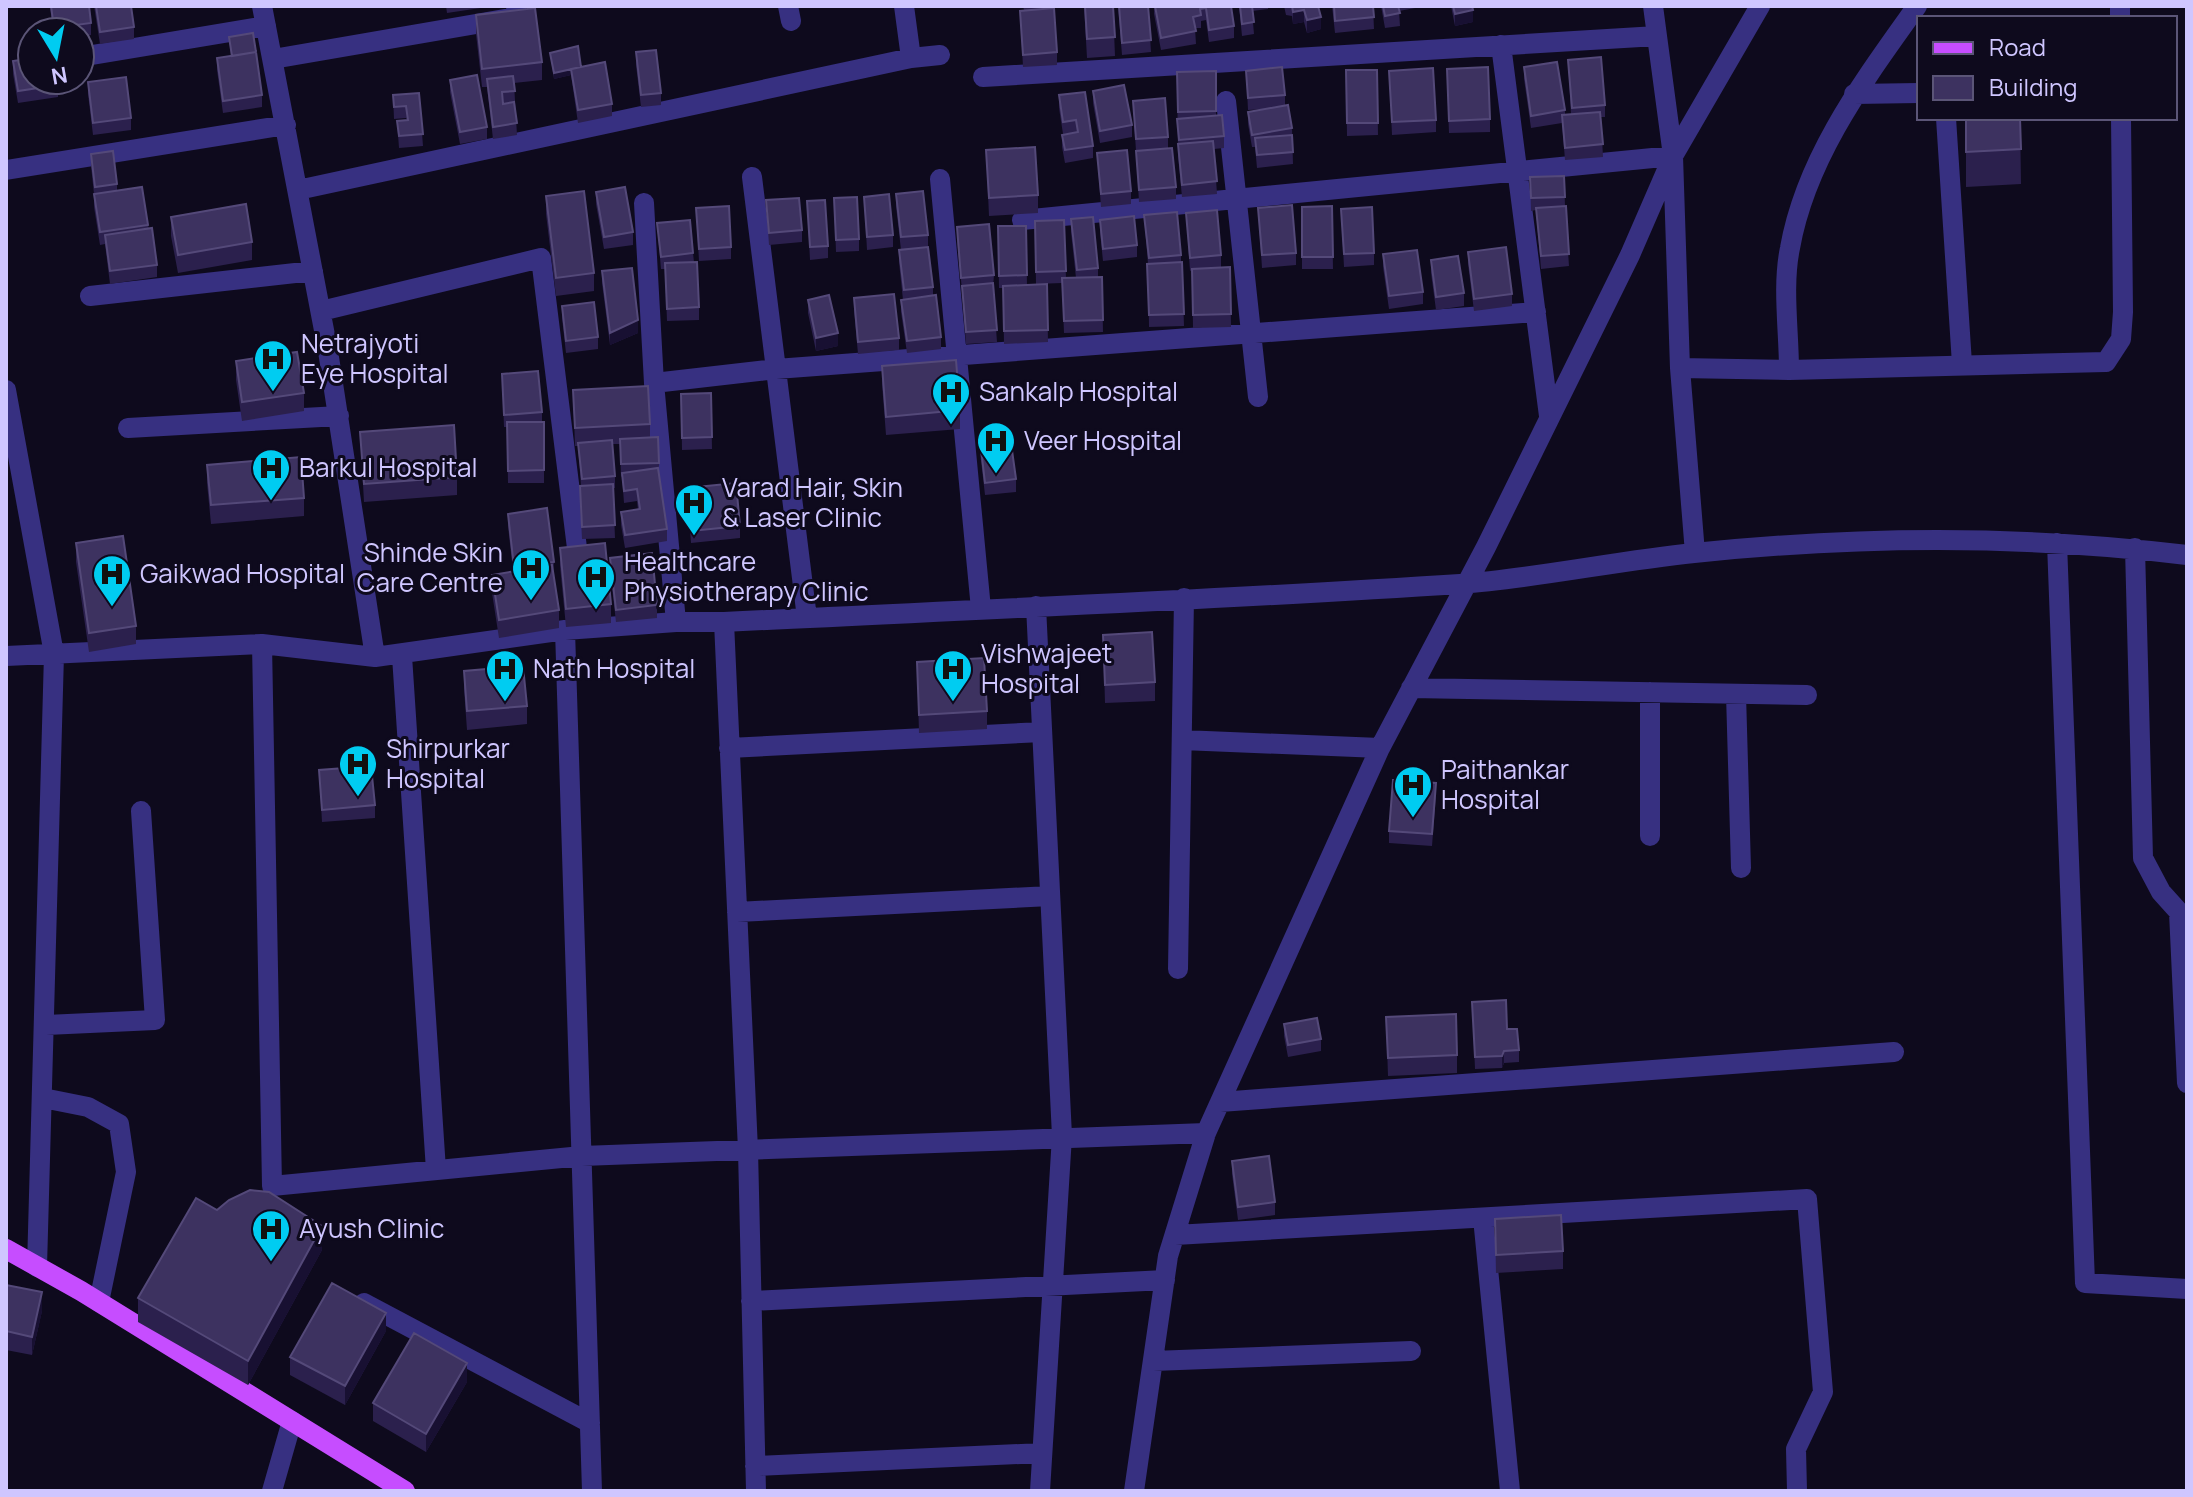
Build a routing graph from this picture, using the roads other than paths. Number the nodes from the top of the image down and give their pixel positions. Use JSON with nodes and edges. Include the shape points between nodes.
{"nodes":[{"id":1,"x":516,"y":6,"type":"edge"},
{"id":2,"x":904,"y":6,"type":"edge"},
{"id":3,"x":1653,"y":6,"type":"edge"},
{"id":4,"x":1760,"y":6,"type":"edge"},
{"id":5,"x":1917,"y":6,"type":"edge"},
{"id":6,"x":264,"y":16,"type":"edge"},
{"id":7,"x":1657,"y":36,"type":"junction"},
{"id":8,"x":1501,"y":45,"type":"junction"},
{"id":9,"x":96,"y":53,"type":"edge"},
{"id":10,"x":940,"y":55,"type":"dead end"},
{"id":11,"x":911,"y":58,"type":"junction"},
{"id":12,"x":273,"y":59,"type":"junction"},
{"id":13,"x":983,"y":77,"type":"dead end"},
{"id":14,"x":1917,"y":93,"type":"edge"},
{"id":15,"x":1854,"y":94,"type":"junction"},
{"id":16,"x":1226,"y":101,"type":"dead end"},
{"id":17,"x":1946,"y":120,"type":"edge"},
{"id":18,"x":2121,"y":120,"type":"edge"},
{"id":19,"x":286,"y":125,"type":"junction"},
{"id":20,"x":1673,"y":156,"type":"junction"},
{"id":21,"x":6,"y":170,"type":"edge"},
{"id":22,"x":1517,"y":171,"type":"junction"},
{"id":23,"x":752,"y":177,"type":"dead end"},
{"id":24,"x":940,"y":179,"type":"dead end"},
{"id":25,"x":298,"y":190,"type":"junction"},
{"id":26,"x":1237,"y":199,"type":"junction"},
{"id":27,"x":644,"y":203,"type":"dead end"},
{"id":28,"x":1022,"y":220,"type":"dead end"},
{"id":29,"x":313,"y":271,"type":"junction"},
{"id":30,"x":90,"y":296,"type":"dead end"},
{"id":31,"x":321,"y":311,"type":"junction"},
{"id":32,"x":1536,"y":312,"type":"junction"},
{"id":33,"x":1251,"y":333,"type":"junction"},
{"id":34,"x":957,"y":355,"type":"junction"},
{"id":35,"x":1962,"y":364,"type":"junction"},
{"id":36,"x":1680,"y":368,"type":"junction"},
{"id":37,"x":776,"y":369,"type":"junction"},
{"id":38,"x":1789,"y":370,"type":"junction"},
{"id":39,"x":654,"y":383,"type":"junction"},
{"id":40,"x":6,"y":390,"type":"edge"},
{"id":41,"x":1258,"y":397,"type":"dead end"},
{"id":42,"x":339,"y":416,"type":"junction"},
{"id":43,"x":1549,"y":416,"type":"junction"},
{"id":44,"x":128,"y":428,"type":"dead end"},
{"id":45,"x":2057,"y":543,"type":"junction"},
{"id":46,"x":2135,"y":548,"type":"junction"},
{"id":47,"x":1695,"y":553,"type":"junction"},
{"id":48,"x":2187,"y":555,"type":"edge"},
{"id":49,"x":578,"y":556,"type":"edge"},
{"id":50,"x":1465,"y":583,"type":"junction"},
{"id":51,"x":1184,"y":598,"type":"junction"},
{"id":52,"x":1036,"y":606,"type":"junction"},
{"id":53,"x":981,"y":609,"type":"junction"},
{"id":54,"x":807,"y":618,"type":"junction"},
{"id":55,"x":676,"y":622,"type":"junction"},
{"id":56,"x":724,"y":622,"type":"junction"},
{"id":57,"x":565,"y":630,"type":"junction"},
{"id":58,"x":262,"y":644,"type":"junction"},
{"id":59,"x":54,"y":654,"type":"junction"},
{"id":60,"x":6,"y":656,"type":"edge"},
{"id":61,"x":402,"y":656,"type":"junction"},
{"id":62,"x":375,"y":657,"type":"junction"},
{"id":63,"x":1411,"y":688,"type":"junction"},
{"id":64,"x":1650,"y":692,"type":"junction"},
{"id":65,"x":1736,"y":694,"type":"junction"},
{"id":66,"x":1807,"y":695,"type":"dead end"},
{"id":67,"x":1042,"y":732,"type":"junction"},
{"id":68,"x":1182,"y":740,"type":"junction"},
{"id":69,"x":729,"y":748,"type":"junction"},
{"id":70,"x":1380,"y":748,"type":"junction"},
{"id":71,"x":141,"y":811,"type":"dead end"},
{"id":72,"x":1650,"y":836,"type":"dead end"},
{"id":73,"x":1741,"y":868,"type":"dead end"},
{"id":74,"x":2161,"y":892,"type":"junction"},
{"id":75,"x":2187,"y":893,"type":"edge"},
{"id":76,"x":1050,"y":896,"type":"junction"},
{"id":77,"x":737,"y":912,"type":"junction"},
{"id":78,"x":1178,"y":969,"type":"dead end"},
{"id":79,"x":46,"y":1025,"type":"junction"},
{"id":80,"x":1894,"y":1052,"type":"dead end"},
{"id":81,"x":2187,"y":1083,"type":"edge"},
{"id":82,"x":43,"y":1098,"type":"junction"},
{"id":83,"x":1220,"y":1102,"type":"junction"},
{"id":84,"x":1206,"y":1133,"type":"junction"},
{"id":85,"x":1062,"y":1136,"type":"junction"},
{"id":86,"x":748,"y":1150,"type":"junction"},
{"id":87,"x":582,"y":1156,"type":"junction"},
{"id":88,"x":436,"y":1170,"type":"junction"},
{"id":89,"x":1483,"y":1218,"type":"junction"},
{"id":90,"x":1175,"y":1235,"type":"junction"},
{"id":91,"x":6,"y":1249,"type":"edge"},
{"id":92,"x":37,"y":1267,"type":"junction"},
{"id":93,"x":1165,"y":1280,"type":"junction"},
{"id":94,"x":1052,"y":1286,"type":"junction"},
{"id":95,"x":340,"y":1289,"type":"edge"},
{"id":96,"x":2187,"y":1289,"type":"edge"},
{"id":97,"x":751,"y":1301,"type":"junction"},
{"id":98,"x":99,"y":1302,"type":"junction"},
{"id":99,"x":1411,"y":1351,"type":"dead end"},
{"id":100,"x":1153,"y":1361,"type":"junction"},
{"id":101,"x":292,"y":1421,"type":"junction"},
{"id":102,"x":590,"y":1423,"type":"junction"},
{"id":103,"x":1042,"y":1453,"type":"junction"},
{"id":104,"x":755,"y":1466,"type":"junction"},
{"id":105,"x":272,"y":1491,"type":"edge"},
{"id":106,"x":405,"y":1491,"type":"edge"},
{"id":107,"x":592,"y":1491,"type":"edge"},
{"id":108,"x":756,"y":1491,"type":"edge"},
{"id":109,"x":1040,"y":1491,"type":"edge"},
{"id":110,"x":1134,"y":1491,"type":"edge"},
{"id":111,"x":1510,"y":1491,"type":"edge"},
{"id":112,"x":1797,"y":1491,"type":"edge"}],
"edges":[{"from":1,"to":12,"type":"street","via":[[517,17]]},
{"from":2,"to":11,"type":"street"},
{"from":3,"to":7,"type":"street"},
{"from":4,"to":20,"type":"street"},
{"from":5,"to":15,"type":"street"},
{"from":6,"to":9,"type":"street"},
{"from":6,"to":12,"type":"street"},
{"from":7,"to":8,"type":"street"},
{"from":7,"to":20,"type":"street"},
{"from":8,"to":13,"type":"street"},
{"from":8,"to":22,"type":"street"},
{"from":10,"to":11,"type":"street"},
{"from":11,"to":25,"type":"street"},
{"from":12,"to":19,"type":"street"},
{"from":14,"to":15,"type":"street"},
{"from":15,"to":38,"type":"street","via":[[1803,194],[1789,250]]},
{"from":16,"to":26,"type":"street"},
{"from":17,"to":35,"type":"street"},
{"from":18,"to":35,"type":"street","via":[[2121,339],[2106,362]]},
{"from":19,"to":21,"type":"street"},
{"from":19,"to":25,"type":"street"},
{"from":20,"to":22,"type":"street"},
{"from":20,"to":36,"type":"street"},
{"from":20,"to":43,"type":"street"},
{"from":22,"to":26,"type":"street"},
{"from":22,"to":32,"type":"street"},
{"from":23,"to":37,"type":"street"},
{"from":24,"to":34,"type":"street"},
{"from":25,"to":29,"type":"street"},
{"from":26,"to":28,"type":"street"},
{"from":26,"to":33,"type":"street"},
{"from":27,"to":39,"type":"street"},
{"from":29,"to":30,"type":"street"},
{"from":29,"to":31,"type":"street"},
{"from":31,"to":42,"type":"street"},
{"from":31,"to":49,"type":"street","via":[[541,258]]},
{"from":32,"to":33,"type":"street"},
{"from":32,"to":43,"type":"street"},
{"from":33,"to":34,"type":"street"},
{"from":33,"to":41,"type":"street"},
{"from":34,"to":37,"type":"street"},
{"from":34,"to":53,"type":"street"},
{"from":35,"to":38,"type":"street"},
{"from":36,"to":38,"type":"street"},
{"from":36,"to":47,"type":"street"},
{"from":37,"to":39,"type":"street"},
{"from":37,"to":54,"type":"street"},
{"from":39,"to":55,"type":"street"},
{"from":40,"to":59,"type":"street"},
{"from":42,"to":44,"type":"street"},
{"from":42,"to":62,"type":"street"},
{"from":43,"to":50,"type":"street"},
{"from":45,"to":46,"type":"street"},
{"from":45,"to":47,"type":"street","via":[[1875,541]]},
{"from":45,"to":96,"type":"street","via":[[2085,1283]]},
{"from":46,"to":48,"type":"street"},
{"from":46,"to":74,"type":"street","via":[[2143,858]]},
{"from":47,"to":50,"type":"street"},
{"from":50,"to":51,"type":"street"},
{"from":50,"to":63,"type":"street"},
{"from":51,"to":52,"type":"street"},
{"from":51,"to":68,"type":"street"},
{"from":52,"to":53,"type":"street"},
{"from":52,"to":67,"type":"street"},
{"from":53,"to":54,"type":"street"},
{"from":54,"to":56,"type":"street"},
{"from":55,"to":56,"type":"street"},
{"from":55,"to":57,"type":"street"},
{"from":56,"to":69,"type":"street"},
{"from":57,"to":61,"type":"street"},
{"from":57,"to":87,"type":"street"},
{"from":58,"to":59,"type":"street"},
{"from":58,"to":62,"type":"street"},
{"from":58,"to":88,"type":"street","via":[[272,1186]]},
{"from":59,"to":60,"type":"street"},
{"from":59,"to":79,"type":"street"},
{"from":61,"to":62,"type":"street"},
{"from":61,"to":88,"type":"street"},
{"from":63,"to":64,"type":"street"},
{"from":63,"to":70,"type":"street"},
{"from":64,"to":65,"type":"street"},
{"from":64,"to":72,"type":"street"},
{"from":65,"to":66,"type":"street"},
{"from":65,"to":73,"type":"street"},
{"from":67,"to":69,"type":"street"},
{"from":67,"to":76,"type":"street"},
{"from":68,"to":70,"type":"street"},
{"from":68,"to":78,"type":"street"},
{"from":69,"to":77,"type":"street"},
{"from":70,"to":83,"type":"street"},
{"from":71,"to":79,"type":"street","via":[[155,1020]]},
{"from":74,"to":75,"type":"street"},
{"from":74,"to":81,"type":"street","via":[[2179,912]]},
{"from":76,"to":77,"type":"street"},
{"from":76,"to":85,"type":"street"},
{"from":77,"to":86,"type":"street"},
{"from":79,"to":82,"type":"street"},
{"from":80,"to":83,"type":"street"},
{"from":82,"to":92,"type":"street"},
{"from":82,"to":98,"type":"street","via":[[88,1107],[119,1124],[126,1172]]},
{"from":83,"to":84,"type":"street"},
{"from":84,"to":85,"type":"street"},
{"from":84,"to":90,"type":"street"},
{"from":85,"to":86,"type":"street"},
{"from":85,"to":94,"type":"street"},
{"from":86,"to":87,"type":"street"},
{"from":86,"to":97,"type":"street"},
{"from":87,"to":88,"type":"street"},
{"from":87,"to":102,"type":"street"},
{"from":89,"to":90,"type":"street"},
{"from":89,"to":111,"type":"street"},
{"from":89,"to":112,"type":"street","via":[[1807,1199],[1823,1392],[1796,1449]]},
{"from":90,"to":93,"type":"street"},
{"from":91,"to":92,"type":"main road"},
{"from":92,"to":98,"type":"main road"},
{"from":93,"to":94,"type":"street"},
{"from":93,"to":100,"type":"street"},
{"from":94,"to":97,"type":"street"},
{"from":94,"to":103,"type":"street"},
{"from":95,"to":102,"type":"street"},
{"from":97,"to":104,"type":"street"},
{"from":98,"to":101,"type":"main road"},
{"from":99,"to":100,"type":"street"},
{"from":100,"to":110,"type":"street"},
{"from":101,"to":105,"type":"street"},
{"from":101,"to":106,"type":"main road"},
{"from":102,"to":107,"type":"street"},
{"from":103,"to":104,"type":"street"},
{"from":103,"to":109,"type":"street"},
{"from":104,"to":108,"type":"street"}]}
